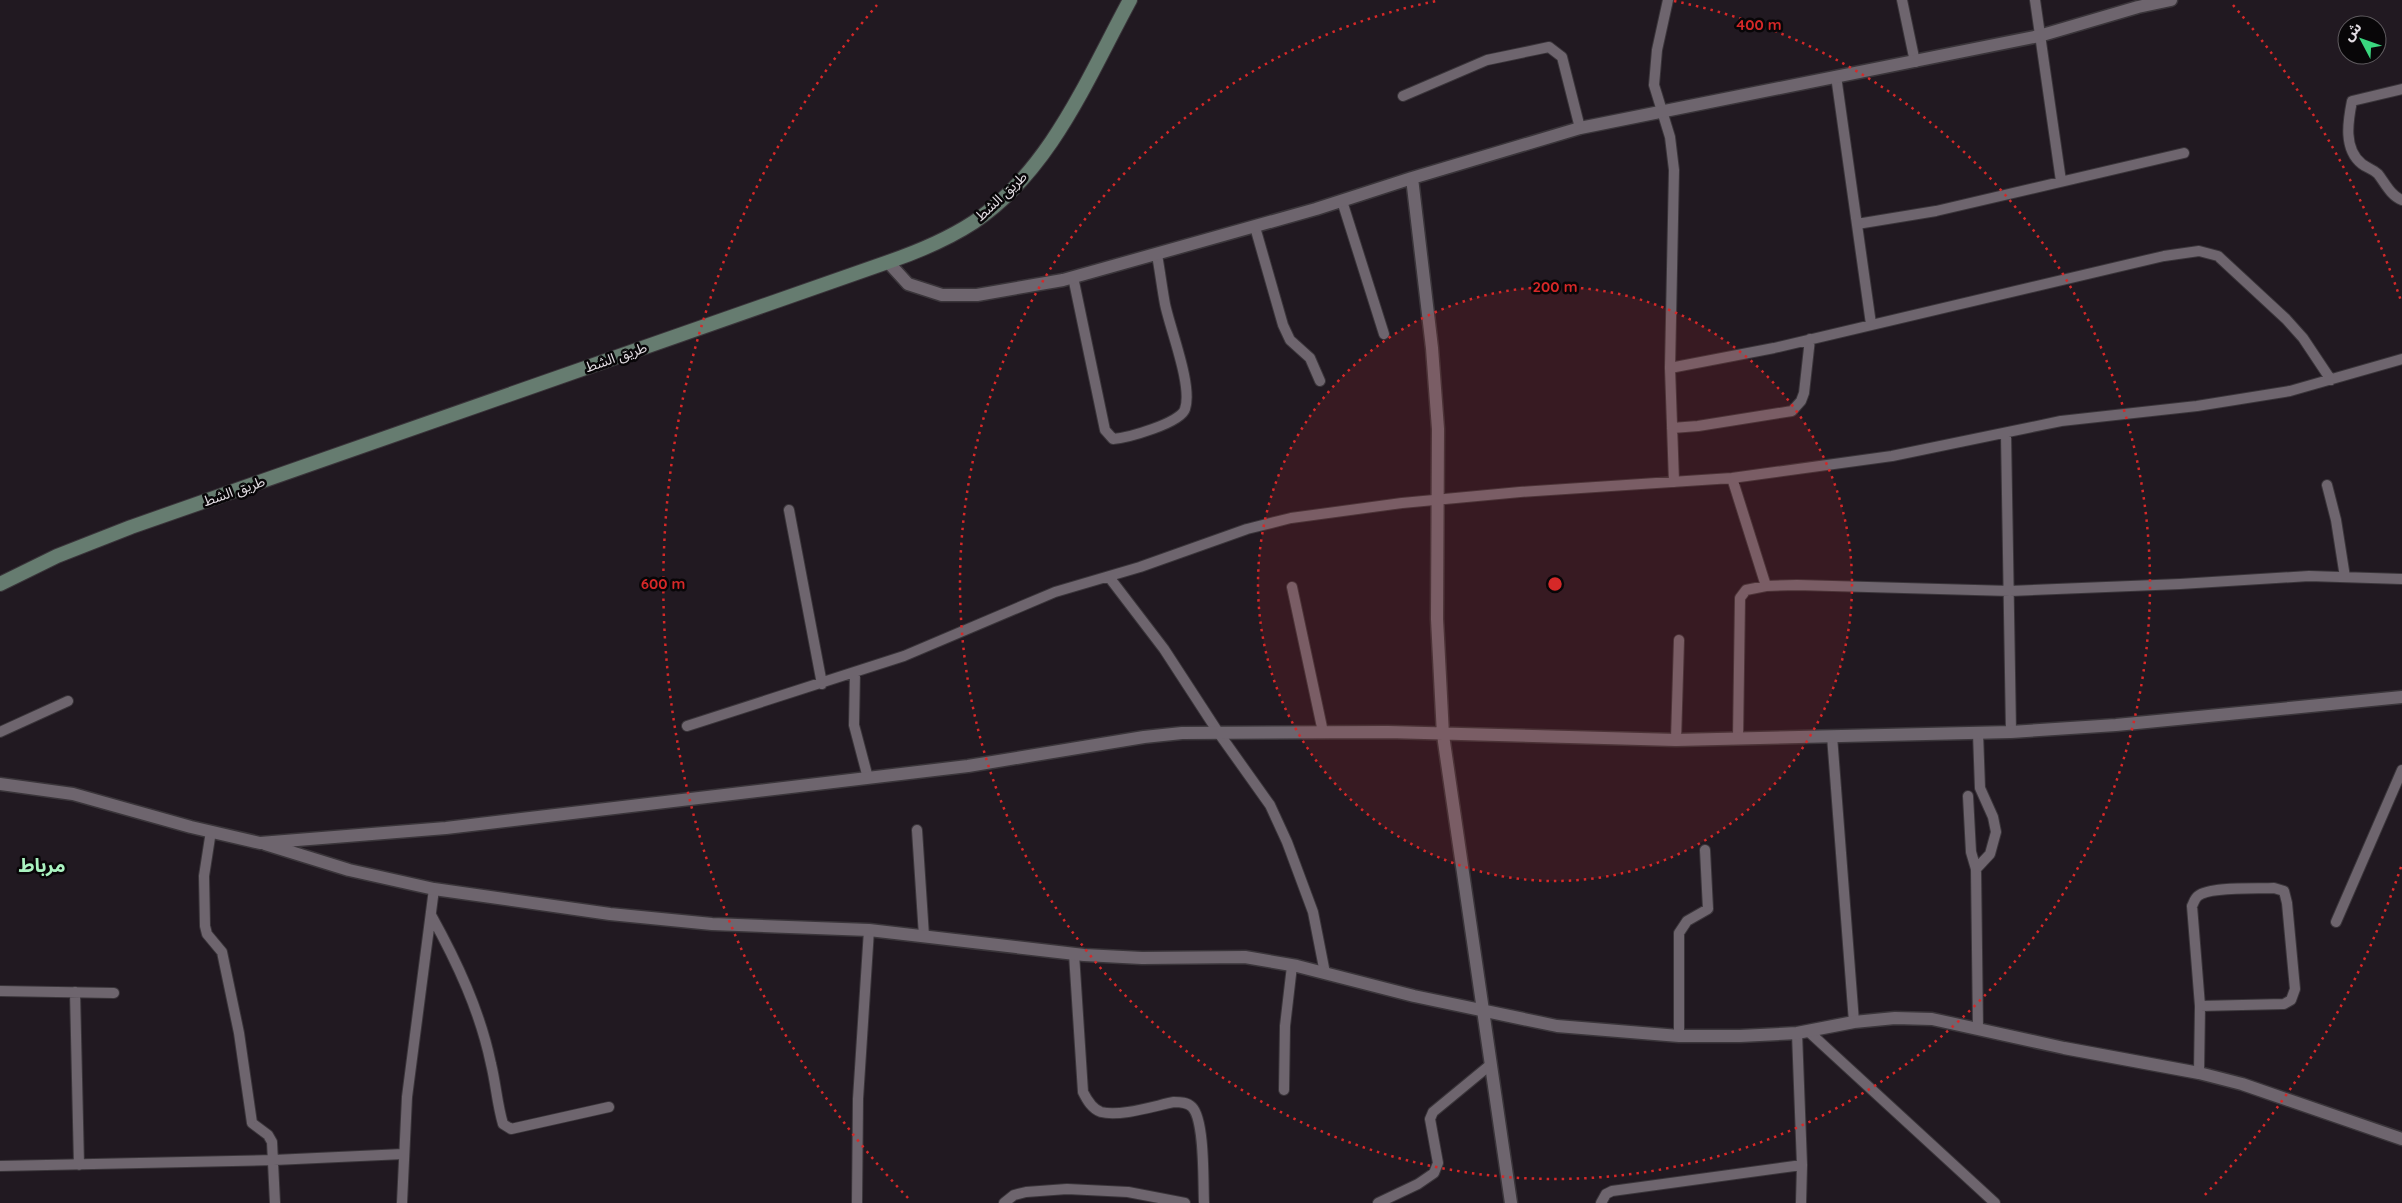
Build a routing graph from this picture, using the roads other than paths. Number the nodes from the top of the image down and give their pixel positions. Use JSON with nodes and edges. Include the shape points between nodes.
{"nodes":[{"id":1,"x":1130,"y":0,"type":"edge"},
{"id":2,"x":1668,"y":0,"type":"edge"},
{"id":3,"x":1902,"y":0,"type":"edge"},
{"id":4,"x":2035,"y":0,"type":"edge"},
{"id":5,"x":2171,"y":0,"type":"edge"},
{"id":6,"x":2039,"y":36,"type":"junction"},
{"id":7,"x":1915,"y":62,"type":"junction"},
{"id":8,"x":1836,"y":76,"type":"junction"},
{"id":9,"x":2402,"y":90,"type":"edge"},
{"id":10,"x":1403,"y":96,"type":"dead end"},
{"id":11,"x":1662,"y":112,"type":"junction"},
{"id":12,"x":1580,"y":128,"type":"junction"},
{"id":13,"x":2184,"y":153,"type":"dead end"},
{"id":14,"x":1412,"y":178,"type":"junction"},
{"id":15,"x":2061,"y":181,"type":"junction"},
{"id":16,"x":2402,"y":200,"type":"edge"},
{"id":17,"x":1342,"y":201,"type":"junction"},
{"id":18,"x":1856,"y":224,"type":"junction"},
{"id":19,"x":1255,"y":227,"type":"junction"},
{"id":20,"x":1157,"y":255,"type":"junction"},
{"id":21,"x":888,"y":262,"type":"junction"},
{"id":22,"x":1073,"y":277,"type":"junction"},
{"id":23,"x":1871,"y":324,"type":"junction"},
{"id":24,"x":1384,"y":334,"type":"dead end"},
{"id":25,"x":1810,"y":339,"type":"junction"},
{"id":26,"x":2402,"y":359,"type":"edge"},
{"id":27,"x":1670,"y":368,"type":"junction"},
{"id":28,"x":2332,"y":380,"type":"junction"},
{"id":29,"x":1320,"y":381,"type":"dead end"},
{"id":30,"x":1672,"y":428,"type":"junction"},
{"id":31,"x":2006,"y":434,"type":"junction"},
{"id":32,"x":1732,"y":478,"type":"junction"},
{"id":33,"x":1674,"y":482,"type":"junction"},
{"id":34,"x":2327,"y":485,"type":"dead end"},
{"id":35,"x":1438,"y":501,"type":"junction"},
{"id":36,"x":789,"y":510,"type":"dead end"},
{"id":37,"x":1109,"y":577,"type":"junction"},
{"id":38,"x":2345,"y":577,"type":"junction"},
{"id":39,"x":2402,"y":579,"type":"edge"},
{"id":40,"x":0,"y":584,"type":"edge"},
{"id":41,"x":1766,"y":586,"type":"junction"},
{"id":42,"x":1292,"y":587,"type":"dead end"},
{"id":43,"x":2010,"y":591,"type":"junction"},
{"id":44,"x":1679,"y":640,"type":"dead end"},
{"id":45,"x":855,"y":672,"type":"junction"},
{"id":46,"x":822,"y":684,"type":"junction"},
{"id":47,"x":2402,"y":697,"type":"edge"},
{"id":48,"x":68,"y":700,"type":"dead end"},
{"id":49,"x":687,"y":726,"type":"dead end"},
{"id":50,"x":0,"y":732,"type":"edge"},
{"id":51,"x":1218,"y":732,"type":"junction"},
{"id":52,"x":1323,"y":732,"type":"junction"},
{"id":53,"x":2011,"y":732,"type":"junction"},
{"id":54,"x":1978,"y":733,"type":"junction"},
{"id":55,"x":1443,"y":735,"type":"junction"},
{"id":56,"x":1832,"y":736,"type":"junction"},
{"id":57,"x":1738,"y":739,"type":"junction"},
{"id":58,"x":1676,"y":740,"type":"junction"},
{"id":59,"x":2402,"y":770,"type":"edge"},
{"id":60,"x":868,"y":778,"type":"junction"},
{"id":61,"x":0,"y":784,"type":"edge"},
{"id":62,"x":1968,"y":796,"type":"dead end"},
{"id":63,"x":917,"y":830,"type":"dead end"},
{"id":64,"x":211,"y":832,"type":"junction"},
{"id":65,"x":260,"y":843,"type":"junction"},
{"id":66,"x":1705,"y":850,"type":"dead end"},
{"id":67,"x":1976,"y":869,"type":"junction"},
{"id":68,"x":434,"y":889,"type":"junction"},
{"id":69,"x":431,"y":915,"type":"junction"},
{"id":70,"x":2336,"y":922,"type":"dead end"},
{"id":71,"x":869,"y":930,"type":"junction"},
{"id":72,"x":924,"y":936,"type":"junction"},
{"id":73,"x":1074,"y":954,"type":"junction"},
{"id":74,"x":1292,"y":966,"type":"junction"},
{"id":75,"x":1325,"y":973,"type":"junction"},
{"id":76,"x":0,"y":991,"type":"edge"},
{"id":77,"x":75,"y":992,"type":"junction"},
{"id":78,"x":114,"y":993,"type":"dead end"},
{"id":79,"x":2200,"y":1006,"type":"junction"},
{"id":80,"x":1482,"y":1011,"type":"junction"},
{"id":81,"x":1854,"y":1022,"type":"junction"},
{"id":82,"x":1978,"y":1029,"type":"junction"},
{"id":83,"x":1803,"y":1032,"type":"junction"},
{"id":84,"x":1679,"y":1036,"type":"junction"},
{"id":85,"x":1490,"y":1065,"type":"junction"},
{"id":86,"x":2199,"y":1073,"type":"junction"},
{"id":87,"x":1284,"y":1090,"type":"dead end"},
{"id":88,"x":609,"y":1107,"type":"dead end"},
{"id":89,"x":2402,"y":1139,"type":"edge"},
{"id":90,"x":403,"y":1154,"type":"junction"},
{"id":91,"x":274,"y":1160,"type":"junction"},
{"id":92,"x":79,"y":1164,"type":"junction"},
{"id":93,"x":1802,"y":1165,"type":"junction"},
{"id":94,"x":0,"y":1166,"type":"edge"},
{"id":95,"x":275,"y":1203,"type":"edge"},
{"id":96,"x":402,"y":1203,"type":"edge"},
{"id":97,"x":857,"y":1203,"type":"edge"},
{"id":98,"x":1004,"y":1203,"type":"edge"},
{"id":99,"x":1185,"y":1203,"type":"edge"},
{"id":100,"x":1204,"y":1203,"type":"edge"},
{"id":101,"x":1378,"y":1203,"type":"edge"},
{"id":102,"x":1511,"y":1203,"type":"edge"},
{"id":103,"x":1601,"y":1203,"type":"edge"},
{"id":104,"x":1801,"y":1203,"type":"edge"},
{"id":105,"x":1995,"y":1203,"type":"edge"}],
"edges":[{"from":1,"to":21,"type":"main road","name":"طريق الشط","via":[[1057,135],[1026,174],[974,222],[929,246]]},
{"from":2,"to":11,"type":"street","via":[[1654,66],[1656,94]]},
{"from":3,"to":7,"type":"street"},
{"from":4,"to":6,"type":"street"},
{"from":5,"to":6,"type":"street"},
{"from":6,"to":7,"type":"street"},
{"from":6,"to":15,"type":"street"},
{"from":7,"to":8,"type":"street"},
{"from":8,"to":11,"type":"street"},
{"from":8,"to":18,"type":"street"},
{"from":9,"to":16,"type":"street","via":[[2352,101],[2349,147],[2356,158],[2374,170]]},
{"from":10,"to":12,"type":"street","via":[[1487,60],[1549,47],[1562,57]]},
{"from":11,"to":12,"type":"street"},
{"from":11,"to":27,"type":"street","via":[[1670,137],[1674,170]]},
{"from":12,"to":14,"type":"street"},
{"from":13,"to":15,"type":"street"},
{"from":14,"to":17,"type":"street"},
{"from":14,"to":35,"type":"street","via":[[1432,348],[1438,429]]},
{"from":15,"to":18,"type":"street","via":[[1936,211]]},
{"from":17,"to":19,"type":"street"},
{"from":17,"to":24,"type":"street"},
{"from":18,"to":23,"type":"street"},
{"from":19,"to":20,"type":"street"},
{"from":19,"to":29,"type":"street","via":[[1282,325],[1290,340],[1310,358]]},
{"from":20,"to":22,"type":"street"},
{"from":20,"to":22,"type":"street","via":[[1187,402],[1183,414],[1174,421],[1125,437],[1113,439],[1104,430]]},
{"from":21,"to":22,"type":"street","via":[[908,284],[942,295],[976,295]]},
{"from":21,"to":40,"type":"main road","name":"طريق الشط","via":[[131,527],[57,556]]},
{"from":23,"to":25,"type":"street"},
{"from":23,"to":28,"type":"street","via":[[2164,256],[2205,251],[2218,256],[2286,319]]},
{"from":25,"to":27,"type":"street"},
{"from":25,"to":30,"type":"street","via":[[1804,393],[1792,411]]},
{"from":26,"to":28,"type":"street"},
{"from":27,"to":30,"type":"street"},
{"from":28,"to":31,"type":"street","via":[[2244,399],[2061,421]]},
{"from":30,"to":33,"type":"street"},
{"from":31,"to":32,"type":"street","via":[[1892,456]]},
{"from":31,"to":43,"type":"street"},
{"from":32,"to":33,"type":"street"},
{"from":32,"to":41,"type":"street"},
{"from":33,"to":35,"type":"street"},
{"from":34,"to":38,"type":"street"},
{"from":35,"to":37,"type":"street","via":[[1291,518],[1197,545]]},
{"from":35,"to":55,"type":"street","via":[[1437,619]]},
{"from":36,"to":46,"type":"street"},
{"from":37,"to":45,"type":"street","via":[[1055,592],[936,644]]},
{"from":37,"to":51,"type":"street","via":[[1164,649]]},
{"from":38,"to":39,"type":"street"},
{"from":38,"to":43,"type":"street"},
{"from":41,"to":43,"type":"street"},
{"from":41,"to":57,"type":"street","via":[[1746,590],[1740,598]]},
{"from":42,"to":52,"type":"street"},
{"from":43,"to":53,"type":"street"},
{"from":44,"to":58,"type":"street"},
{"from":45,"to":46,"type":"street"},
{"from":45,"to":60,"type":"street","via":[[854,719]]},
{"from":46,"to":49,"type":"street"},
{"from":47,"to":53,"type":"street"},
{"from":48,"to":50,"type":"street"},
{"from":51,"to":52,"type":"street"},
{"from":51,"to":60,"type":"street","via":[[1144,737],[968,766]]},
{"from":51,"to":75,"type":"street","via":[[1276,816],[1313,912]]},
{"from":52,"to":55,"type":"street"},
{"from":53,"to":54,"type":"street"},
{"from":54,"to":56,"type":"street"},
{"from":54,"to":67,"type":"street","via":[[1980,788],[1996,832],[1990,854]]},
{"from":55,"to":58,"type":"street"},
{"from":55,"to":80,"type":"street"},
{"from":56,"to":57,"type":"street"},
{"from":56,"to":81,"type":"street"},
{"from":57,"to":58,"type":"street"},
{"from":59,"to":70,"type":"street"},
{"from":60,"to":65,"type":"street","via":[[431,830]]},
{"from":61,"to":64,"type":"street","via":[[73,794]]},
{"from":62,"to":67,"type":"street","via":[[1971,852]]},
{"from":63,"to":72,"type":"street"},
{"from":64,"to":65,"type":"street"},
{"from":64,"to":91,"type":"street","via":[[204,876],[205,926],[207,934],[222,952],[252,1123],[272,1142]]},
{"from":65,"to":68,"type":"street","via":[[348,870]]},
{"from":66,"to":84,"type":"street","via":[[1708,909],[1687,921],[1679,933]]},
{"from":67,"to":82,"type":"street"},
{"from":68,"to":69,"type":"street"},
{"from":68,"to":71,"type":"street","via":[[571,909],[712,924]]},
{"from":69,"to":88,"type":"street","via":[[458,965],[480,1027],[503,1124],[511,1129]]},
{"from":69,"to":90,"type":"street","via":[[412,1044]]},
{"from":71,"to":72,"type":"street"},
{"from":71,"to":97,"type":"street","via":[[858,1099]]},
{"from":72,"to":73,"type":"street"},
{"from":73,"to":74,"type":"street","via":[[1246,958]]},
{"from":73,"to":100,"type":"street","via":[[1083,1092],[1088,1103],[1099,1112],[1114,1114],[1174,1102],[1183,1102],[1193,1108],[1199,1123]]},
{"from":74,"to":75,"type":"street"},
{"from":74,"to":87,"type":"street","via":[[1285,1026]]},
{"from":75,"to":80,"type":"street"},
{"from":76,"to":77,"type":"street"},
{"from":77,"to":78,"type":"street"},
{"from":77,"to":92,"type":"street"},
{"from":79,"to":79,"type":"street","via":[[2284,1004],[2291,1000],[2295,989],[2284,892],[2274,888],[2210,891],[2194,901]]},
{"from":79,"to":86,"type":"street"},
{"from":80,"to":84,"type":"street","via":[[1557,1026]]},
{"from":80,"to":85,"type":"street"},
{"from":81,"to":82,"type":"street","via":[[1923,1018]]},
{"from":81,"to":83,"type":"street"},
{"from":82,"to":86,"type":"street"},
{"from":83,"to":84,"type":"street"},
{"from":83,"to":93,"type":"street"},
{"from":83,"to":105,"type":"street"},
{"from":85,"to":101,"type":"street","via":[[1433,1112],[1430,1119],[1438,1163],[1434,1173]]},
{"from":85,"to":102,"type":"street"},
{"from":86,"to":89,"type":"street","via":[[2286,1098]]},
{"from":90,"to":91,"type":"street"},
{"from":90,"to":96,"type":"street"},
{"from":91,"to":92,"type":"street"},
{"from":91,"to":95,"type":"street"},
{"from":92,"to":94,"type":"street"},
{"from":93,"to":103,"type":"street","via":[[1612,1191]]},
{"from":93,"to":104,"type":"street"},
{"from":98,"to":99,"type":"street","via":[[1014,1195],[1026,1192],[1067,1190],[1128,1192]]}]}
